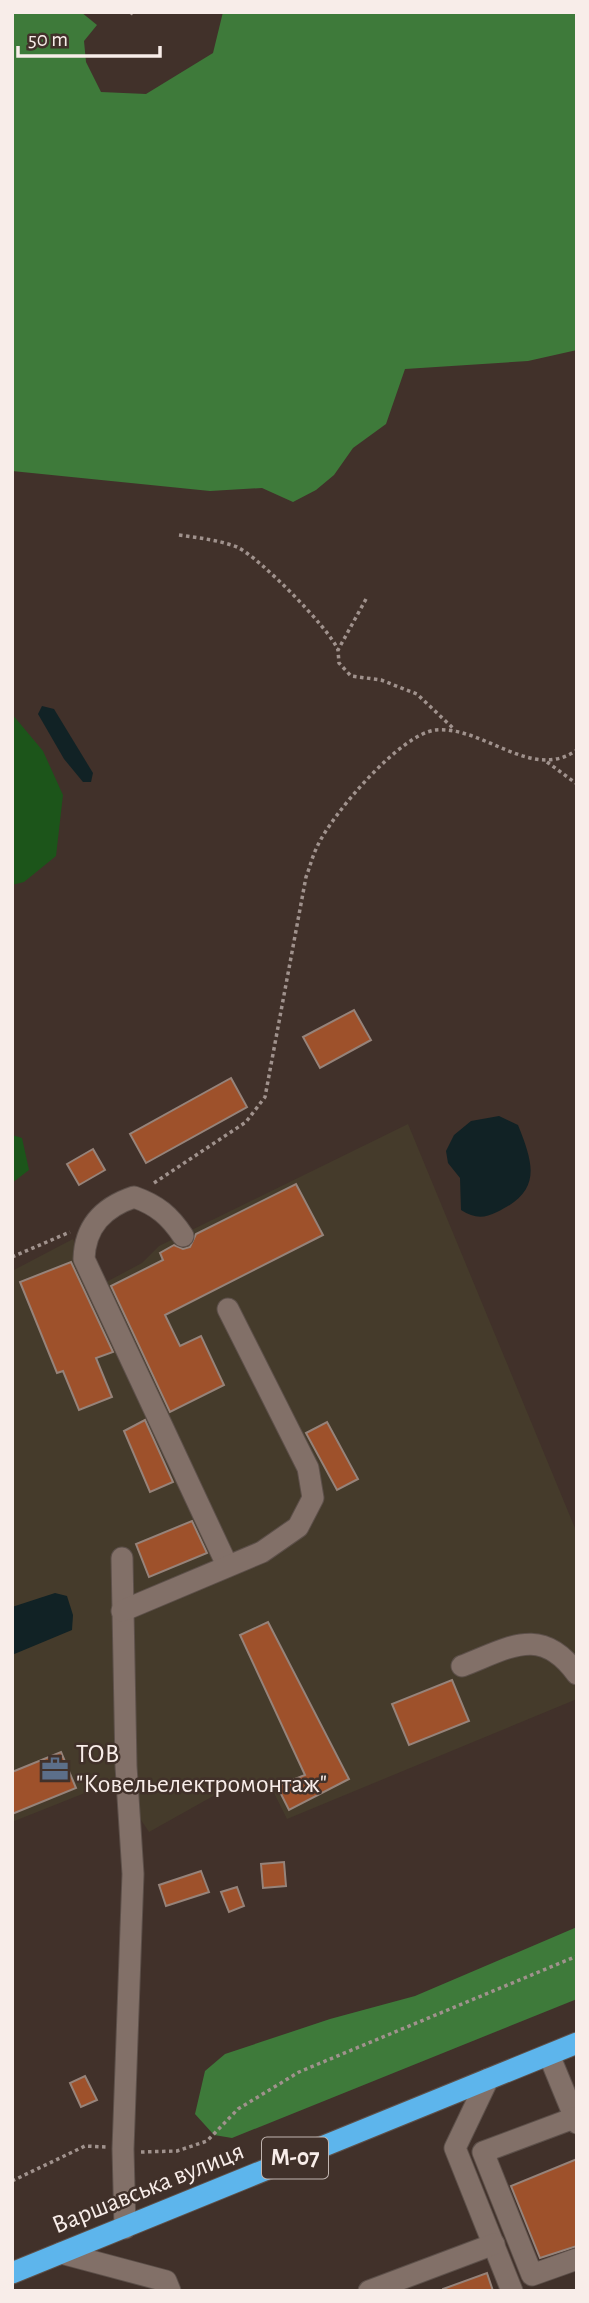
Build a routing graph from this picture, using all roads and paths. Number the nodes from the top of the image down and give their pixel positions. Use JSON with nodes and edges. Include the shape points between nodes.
{"nodes":[{"id":1,"x":179,"y":535,"type":"dead end"},
{"id":2,"x":366,"y":599,"type":"dead end"},
{"id":3,"x":338,"y":650,"type":"junction"},
{"id":4,"x":456,"y":731,"type":"junction"},
{"id":5,"x":577,"y":750,"type":"edge"},
{"id":6,"x":547,"y":762,"type":"junction"},
{"id":7,"x":577,"y":784,"type":"edge"},
{"id":8,"x":134,"y":1197,"type":"junction"},
{"id":9,"x":89,"y":1228,"type":"junction"},
{"id":10,"x":183,"y":1237,"type":"dead end"},
{"id":11,"x":12,"y":1257,"type":"edge"},
{"id":12,"x":228,"y":1309,"type":"dead end"},
{"id":13,"x":122,"y":1558,"type":"dead end"},
{"id":14,"x":227,"y":1565,"type":"junction"},
{"id":15,"x":122,"y":1611,"type":"junction"},
{"id":16,"x":462,"y":1666,"type":"dead end"},
{"id":17,"x":577,"y":1674,"type":"edge"},
{"id":18,"x":577,"y":1956,"type":"edge"},
{"id":19,"x":577,"y":2043,"type":"edge"},
{"id":20,"x":549,"y":2054,"type":"junction"},
{"id":21,"x":488,"y":2080,"type":"junction"},
{"id":22,"x":575,"y":2121,"type":"edge"},
{"id":23,"x":123,"y":2149,"type":"junction"},
{"id":24,"x":12,"y":2181,"type":"edge"},
{"id":25,"x":125,"y":2228,"type":"junction"},
{"id":26,"x":494,"y":2244,"type":"junction"},
{"id":27,"x":61,"y":2253,"type":"junction"},
{"id":28,"x":577,"y":2259,"type":"edge"},
{"id":29,"x":12,"y":2273,"type":"edge"},
{"id":30,"x":170,"y":2291,"type":"edge"},
{"id":31,"x":369,"y":2291,"type":"edge"},
{"id":32,"x":512,"y":2291,"type":"edge"}],
"edges":[{"from":1,"to":3,"type":"path","via":[[240,548],[322,626]]},
{"from":2,"to":3,"type":"path"},
{"from":3,"to":4,"type":"path","via":[[340,663],[351,677],[381,680],[417,694]]},
{"from":4,"to":6,"type":"path"},
{"from":4,"to":8,"type":"path","via":[[419,733],[401,747],[337,814],[317,846],[306,877],[280,1005],[270,1083],[255,1113]]},
{"from":5,"to":6,"type":"path"},
{"from":6,"to":7,"type":"path"},
{"from":8,"to":9,"type":"lane","via":[[102,1213]]},
{"from":8,"to":10,"type":"lane","via":[[170,1216]]},
{"from":9,"to":11,"type":"path"},
{"from":9,"to":14,"type":"lane","via":[[84,1259],[91,1279]]},
{"from":12,"to":14,"type":"lane","via":[[308,1468],[313,1497],[298,1527],[262,1552]]},
{"from":13,"to":15,"type":"lane"},
{"from":14,"to":15,"type":"lane"},
{"from":15,"to":23,"type":"lane","via":[[133,1874]]},
{"from":16,"to":17,"type":"lane","via":[[530,1641],[553,1648]]},
{"from":18,"to":23,"type":"path","via":[[299,2072],[238,2109],[207,2141],[177,2151]]},
{"from":19,"to":20,"type":"highway","name":"Варшавська вулиця","number":"М-07"},
{"from":20,"to":21,"type":"highway","name":"Варшавська вулиця","number":"М-07"},
{"from":20,"to":22,"type":"lane"},
{"from":21,"to":25,"type":"highway","name":"Варшавська вулиця","number":"М-07"},
{"from":21,"to":26,"type":"lane","via":[[455,2148]]},
{"from":22,"to":28,"type":"lane","via":[[484,2152],[532,2275]]},
{"from":23,"to":24,"type":"path","via":[[85,2146]]},
{"from":23,"to":25,"type":"lane"},
{"from":25,"to":27,"type":"highway","name":"Варшавська вулиця","number":"М-07"},
{"from":26,"to":31,"type":"lane"},
{"from":26,"to":32,"type":"lane"},
{"from":27,"to":29,"type":"highway","name":"Варшавська вулиця","number":"М-07"},
{"from":27,"to":30,"type":"lane","via":[[166,2281]]}]}
